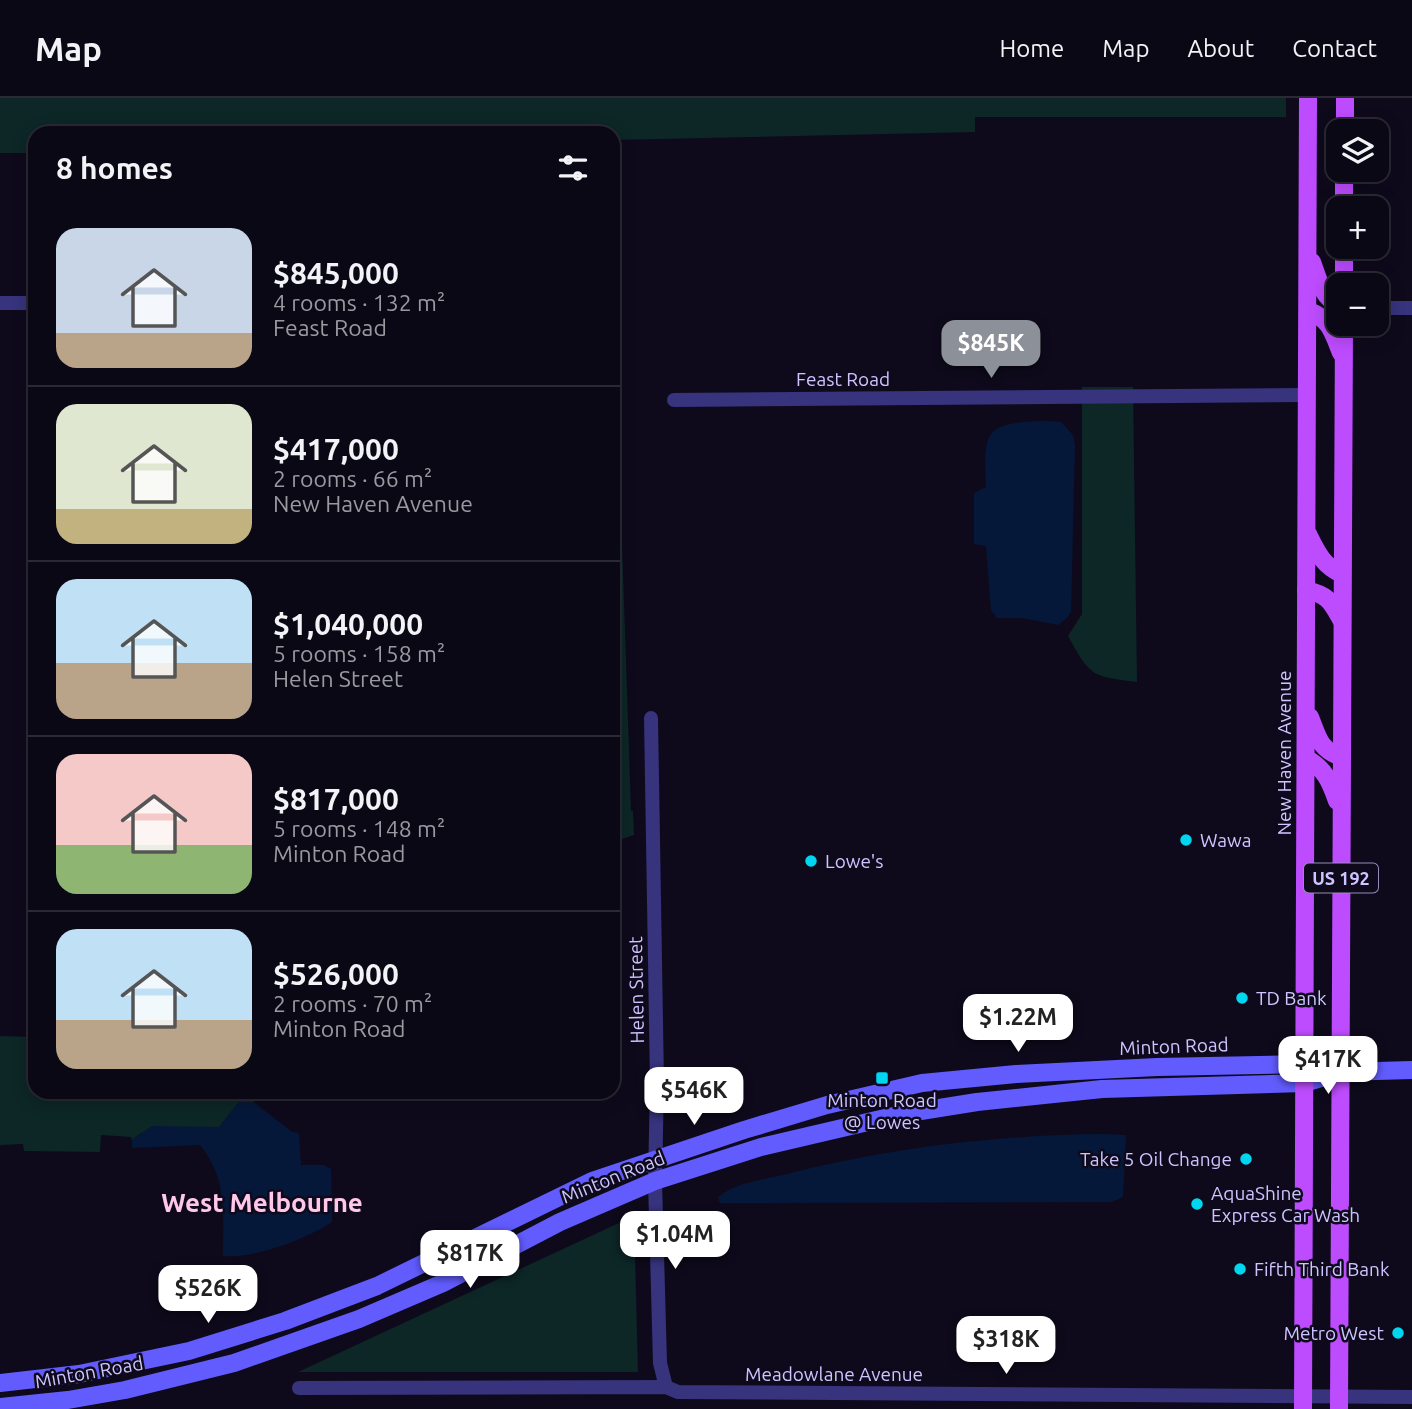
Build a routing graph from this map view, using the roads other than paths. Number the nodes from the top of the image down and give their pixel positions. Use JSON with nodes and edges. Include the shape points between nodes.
{"nodes":[{"id":1,"x":1308,"y":98,"type":"edge"},
{"id":2,"x":1345,"y":98,"type":"edge"},
{"id":3,"x":1345,"y":119,"type":"edge"},
{"id":4,"x":1308,"y":249,"type":"junction"},
{"id":5,"x":1326,"y":295,"type":"edge"},
{"id":6,"x":0,"y":303,"type":"edge"},
{"id":7,"x":28,"y":303,"type":"edge"},
{"id":8,"x":1389,"y":308,"type":"edge"},
{"id":9,"x":1412,"y":308,"type":"edge"},
{"id":10,"x":1308,"y":311,"type":"junction"},
{"id":11,"x":1344,"y":336,"type":"edge"},
{"id":12,"x":1343,"y":359,"type":"junction"},
{"id":13,"x":1307,"y":395,"type":"junction"},
{"id":14,"x":674,"y":400,"type":"dead end"},
{"id":15,"x":1306,"y":531,"type":"junction"},
{"id":16,"x":1342,"y":574,"type":"junction"},
{"id":17,"x":1306,"y":590,"type":"junction"},
{"id":18,"x":1342,"y":621,"type":"junction"},
{"id":19,"x":1306,"y":707,"type":"junction"},
{"id":20,"x":651,"y":718,"type":"dead end"},
{"id":21,"x":1341,"y":757,"type":"junction"},
{"id":22,"x":1306,"y":758,"type":"junction"},
{"id":23,"x":1341,"y":811,"type":"junction"},
{"id":24,"x":1304,"y":1064,"type":"junction"},
{"id":25,"x":1412,"y":1070,"type":"edge"},
{"id":26,"x":1341,"y":1072,"type":"junction"},
{"id":27,"x":1304,"y":1083,"type":"junction"},
{"id":28,"x":657,"y":1160,"type":"junction"},
{"id":29,"x":655,"y":1181,"type":"junction"},
{"id":30,"x":344,"y":1300,"type":"junction"},
{"id":31,"x":361,"y":1318,"type":"junction"},
{"id":32,"x":0,"y":1383,"type":"edge"},
{"id":33,"x":666,"y":1387,"type":"junction"},
{"id":34,"x":299,"y":1388,"type":"dead end"},
{"id":35,"x":1412,"y":1397,"type":"edge"},
{"id":36,"x":1303,"y":1402,"type":"edge"},
{"id":37,"x":1339,"y":1402,"type":"edge"},
{"id":38,"x":0,"y":1407,"type":"edge"}],
"edges":[{"from":1,"to":4,"type":"main road","name":"New Haven Avenue","number":"US 192"},
{"from":2,"to":3,"type":"main road"},
{"from":4,"to":5,"type":"main road"},
{"from":4,"to":10,"type":"main road","name":"New Haven Avenue","number":"US 192"},
{"from":6,"to":7,"type":"street"},
{"from":8,"to":9,"type":"street"},
{"from":10,"to":12,"type":"main road","via":[[1330,328]]},
{"from":10,"to":13,"type":"main road","name":"New Haven Avenue","number":"US 192"},
{"from":11,"to":12,"type":"main road","number":"US 192"},
{"from":12,"to":16,"type":"main road","number":"US 192"},
{"from":13,"to":14,"type":"street","name":"Feast Road"},
{"from":13,"to":15,"type":"main road","name":"New Haven Avenue","number":"US 192"},
{"from":15,"to":16,"type":"main road","via":[[1320,558]]},
{"from":15,"to":17,"type":"main road","name":"New Haven Avenue","number":"US 192"},
{"from":16,"to":18,"type":"main road","number":"US 192"},
{"from":17,"to":18,"type":"main road","via":[[1329,599]]},
{"from":17,"to":19,"type":"main road","name":"New Haven Avenue","number":"US 192"},
{"from":18,"to":21,"type":"main road","number":"US 192"},
{"from":19,"to":21,"type":"main road","via":[[1321,744]]},
{"from":19,"to":22,"type":"main road","name":"New Haven Avenue","number":"US 192"},
{"from":20,"to":28,"type":"street","name":"Helen Street"},
{"from":21,"to":23,"type":"main road","number":"US 192"},
{"from":22,"to":23,"type":"main road","via":[[1328,776]]},
{"from":22,"to":24,"type":"main road","name":"New Haven Avenue","number":"US 192"},
{"from":23,"to":26,"type":"main road","number":"US 192"},
{"from":24,"to":26,"type":"main road","name":"Minton Road"},
{"from":24,"to":27,"type":"main road","name":"New Haven Avenue","number":"US 192"},
{"from":24,"to":28,"type":"main road","name":"Minton Road","via":[[1028,1073],[922,1083],[827,1105]]},
{"from":25,"to":26,"type":"main road"},
{"from":26,"to":27,"type":"main road","name":"Minton Road"},
{"from":26,"to":37,"type":"main road","number":"US 192"},
{"from":27,"to":29,"type":"main road","name":"Minton Road","via":[[1102,1089],[978,1102],[902,1114],[761,1147]]},
{"from":27,"to":36,"type":"main road","name":"New Haven Avenue","number":"US 192"},
{"from":28,"to":29,"type":"street","name":"Helen Street"},
{"from":28,"to":30,"type":"main road","name":"Minton Road","via":[[593,1181]]},
{"from":29,"to":31,"type":"main road","name":"Minton Road"},
{"from":29,"to":33,"type":"street","name":"Helen Street","via":[[660,1363]]},
{"from":30,"to":31,"type":"main road"},
{"from":30,"to":32,"type":"main road","name":"Minton Road","via":[[188,1351],[79,1374]]},
{"from":31,"to":38,"type":"main road","name":"Minton Road","via":[[234,1363],[125,1390]]},
{"from":33,"to":34,"type":"street","name":"Meadowlane Avenue"},
{"from":33,"to":36,"type":"street","name":"Meadowlane Avenue","via":[[678,1392]]},
{"from":35,"to":37,"type":"street","name":"Meadowlane Avenue"},
{"from":36,"to":37,"type":"street","name":"Meadowlane Avenue"}]}
